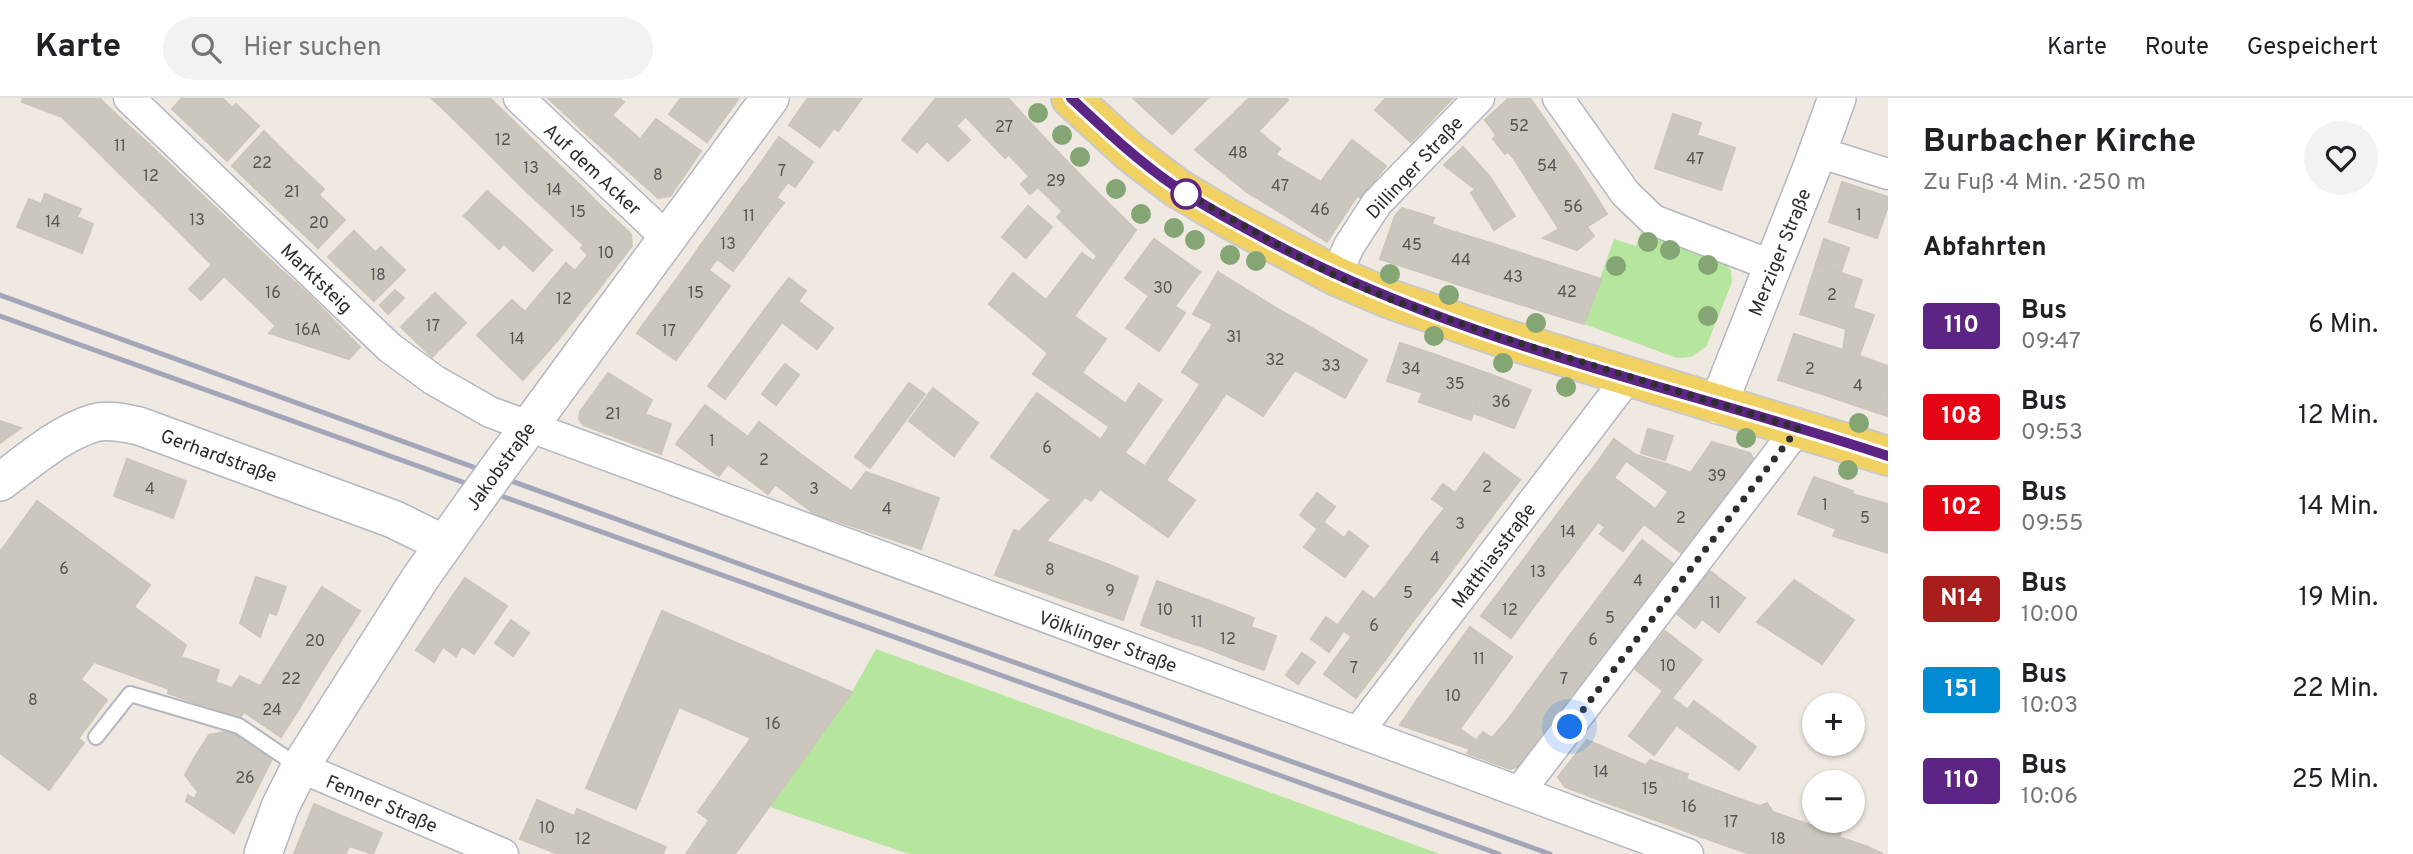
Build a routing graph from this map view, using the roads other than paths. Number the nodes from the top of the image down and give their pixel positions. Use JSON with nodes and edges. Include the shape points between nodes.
{"nodes":[{"id":1,"x":129,"y":98,"type":"edge"},
{"id":2,"x":519,"y":98,"type":"edge"},
{"id":3,"x":770,"y":98,"type":"edge"},
{"id":4,"x":1071,"y":98,"type":"edge"},
{"id":5,"x":1479,"y":98,"type":"edge"},
{"id":6,"x":1558,"y":98,"type":"edge"},
{"id":7,"x":1837,"y":98,"type":"edge"},
{"id":8,"x":1818,"y":152,"type":"junction"},
{"id":9,"x":1888,"y":174,"type":"edge"},
{"id":10,"x":668,"y":239,"type":"junction"},
{"id":11,"x":1773,"y":266,"type":"junction"},
{"id":12,"x":1336,"y":276,"type":"junction"},
{"id":13,"x":1628,"y":377,"type":"junction"},
{"id":14,"x":1718,"y":405,"type":"junction"},
{"id":15,"x":528,"y":426,"type":"junction"},
{"id":16,"x":1798,"y":428,"type":"junction"},
{"id":17,"x":1888,"y":456,"type":"edge"},
{"id":18,"x":0,"y":482,"type":"edge"},
{"id":19,"x":444,"y":544,"type":"junction"},
{"id":20,"x":1358,"y":732,"type":"junction"},
{"id":21,"x":96,"y":737,"type":"dead end"},
{"id":22,"x":300,"y":767,"type":"junction"},
{"id":23,"x":1520,"y":791,"type":"junction"},
{"id":24,"x":263,"y":854,"type":"edge"},
{"id":25,"x":503,"y":854,"type":"edge"},
{"id":26,"x":1688,"y":854,"type":"edge"}],
"edges":[{"from":1,"to":15,"type":"street","name":"Marktsteig","via":[[405,361],[478,406]]},
{"from":2,"to":10,"type":"street","name":"Auf dem Acker"},
{"from":3,"to":10,"type":"street","name":"Jakobstraße"},
{"from":4,"to":12,"type":"main road","via":[[1129,152],[1177,188]]},
{"from":5,"to":12,"type":"street","name":"Dillinger Straße","via":[[1377,202]]},
{"from":6,"to":11,"type":"street","via":[[1625,192],[1653,220]]},
{"from":7,"to":8,"type":"street","name":"Merziger Straße"},
{"from":8,"to":9,"type":"street"},
{"from":8,"to":11,"type":"street","name":"Merziger Straße"},
{"from":10,"to":15,"type":"street","name":"Jakobstraße"},
{"from":11,"to":14,"type":"street","name":"Merziger Straße"},
{"from":12,"to":13,"type":"main road","via":[[1427,312]]},
{"from":13,"to":14,"type":"main road"},
{"from":13,"to":20,"type":"street","name":"Matthiasstraße"},
{"from":14,"to":16,"type":"main road"},
{"from":15,"to":19,"type":"street","name":"Jakobstraße","bridge":true},
{"from":15,"to":20,"type":"street","name":"Völklinger Straße"},
{"from":16,"to":17,"type":"main road"},
{"from":16,"to":23,"type":"street"},
{"from":18,"to":19,"type":"street","name":"Gerhardstraße","via":[[74,432],[96,423],[139,425],[410,526]]},
{"from":19,"to":22,"type":"street","name":"Jakobstraße"},
{"from":20,"to":23,"type":"street","name":"Völklinger Straße"},
{"from":21,"to":22,"type":"lane","via":[[130,694],[239,726]]},
{"from":22,"to":24,"type":"street","name":"Jakobstraße"},
{"from":22,"to":25,"type":"street","name":"Fenner Straße"},
{"from":23,"to":26,"type":"street","name":"Völklinger Straße"}]}
